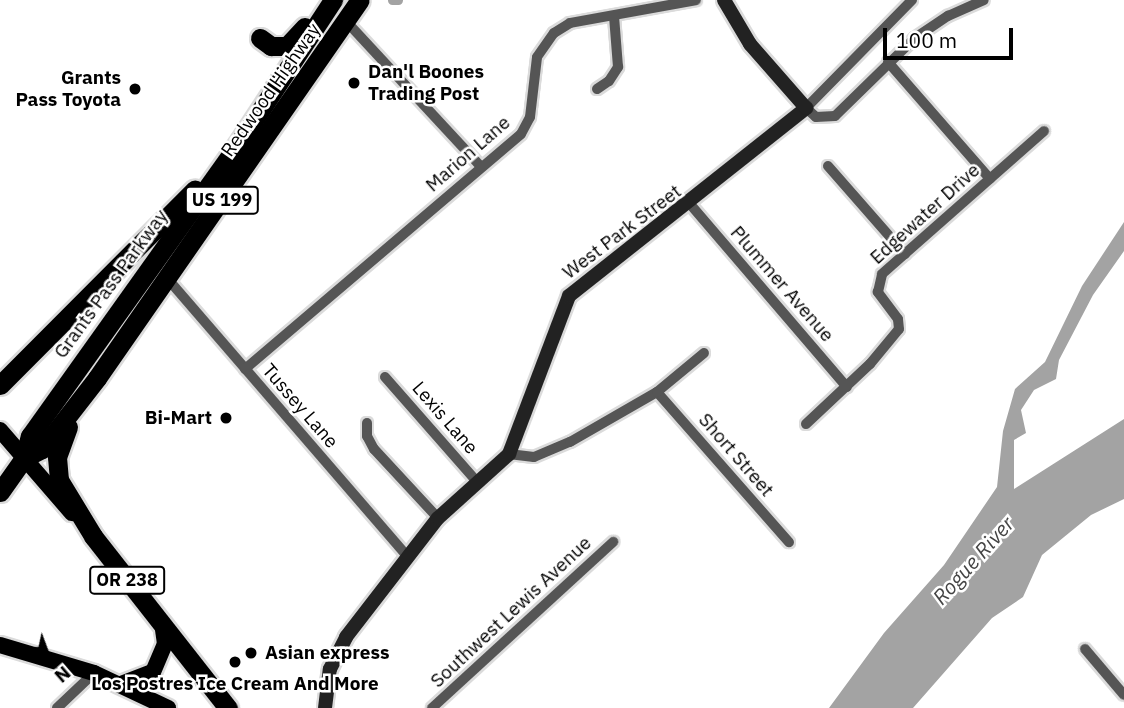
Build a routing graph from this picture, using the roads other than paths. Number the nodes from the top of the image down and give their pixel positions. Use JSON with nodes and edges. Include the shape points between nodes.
{"nodes":[{"id":1,"x":322,"y":0,"type":"edge"},
{"id":2,"x":333,"y":0,"type":"edge"},
{"id":3,"x":360,"y":0,"type":"edge"},
{"id":4,"x":696,"y":0,"type":"edge"},
{"id":5,"x":724,"y":0,"type":"edge"},
{"id":6,"x":912,"y":0,"type":"edge"},
{"id":7,"x":984,"y":0,"type":"edge"},
{"id":8,"x":614,"y":16,"type":"junction"},
{"id":9,"x":346,"y":21,"type":"junction"},
{"id":10,"x":260,"y":38,"type":"dead end"},
{"id":11,"x":888,"y":62,"type":"junction"},
{"id":12,"x":597,"y":89,"type":"dead end"},
{"id":13,"x":806,"y":108,"type":"junction"},
{"id":14,"x":1044,"y":131,"type":"dead end"},
{"id":15,"x":241,"y":140,"type":"junction"},
{"id":16,"x":828,"y":166,"type":"dead end"},
{"id":17,"x":481,"y":167,"type":"junction"},
{"id":18,"x":990,"y":179,"type":"junction"},
{"id":19,"x":690,"y":204,"type":"junction"},
{"id":20,"x":905,"y":254,"type":"junction"},
{"id":21,"x":167,"y":278,"type":"junction"},
{"id":22,"x":704,"y":353,"type":"dead end"},
{"id":23,"x":245,"y":369,"type":"junction"},
{"id":24,"x":385,"y":377,"type":"dead end"},
{"id":25,"x":97,"y":378,"type":"junction"},
{"id":26,"x":0,"y":385,"type":"edge"},
{"id":27,"x":847,"y":387,"type":"junction"},
{"id":28,"x":657,"y":392,"type":"junction"},
{"id":29,"x":367,"y":423,"type":"dead end"},
{"id":30,"x":806,"y":424,"type":"dead end"},
{"id":31,"x":0,"y":430,"type":"edge"},
{"id":32,"x":509,"y":454,"type":"junction"},
{"id":33,"x":24,"y":458,"type":"junction"},
{"id":34,"x":478,"y":483,"type":"junction"},
{"id":35,"x":0,"y":492,"type":"edge"},
{"id":36,"x":438,"y":518,"type":"junction"},
{"id":37,"x":93,"y":536,"type":"junction"},
{"id":38,"x":613,"y":542,"type":"dead end"},
{"id":39,"x":789,"y":542,"type":"dead end"},
{"id":40,"x":407,"y":556,"type":"junction"},
{"id":41,"x":162,"y":623,"type":"junction"},
{"id":42,"x":0,"y":645,"type":"edge"},
{"id":43,"x":1085,"y":649,"type":"dead end"},
{"id":44,"x":94,"y":673,"type":"junction"},
{"id":45,"x":121,"y":684,"type":"junction"},
{"id":46,"x":1124,"y":695,"type":"edge"},
{"id":47,"x":57,"y":708,"type":"edge"},
{"id":48,"x":168,"y":708,"type":"edge"},
{"id":49,"x":228,"y":708,"type":"edge"},
{"id":50,"x":325,"y":708,"type":"edge"},
{"id":51,"x":432,"y":708,"type":"edge"}],
"edges":[{"from":1,"to":10,"type":"highway","via":[[287,46],[271,46]]},
{"from":2,"to":15,"type":"highway","name":"Redwood Highway","number":"US 199"},
{"from":3,"to":9,"type":"highway","name":"Redwood Highway","number":"US 199"},
{"from":4,"to":8,"type":"street","name":"Marion Lane"},
{"from":5,"to":13,"type":"street","via":[[750,44]]},
{"from":6,"to":13,"type":"street"},
{"from":7,"to":11,"type":"street","via":[[933,24]]},
{"from":8,"to":12,"type":"street","via":[[618,66]]},
{"from":8,"to":17,"type":"street","name":"Marion Lane","via":[[570,23],[554,33],[537,57],[526,127]]},
{"from":9,"to":17,"type":"street"},
{"from":9,"to":21,"type":"highway","name":"Redwood Highway","number":"US 199"},
{"from":11,"to":13,"type":"street","via":[[835,116],[817,117]]},
{"from":11,"to":18,"type":"street"},
{"from":13,"to":19,"type":"street","name":"West Park Street"},
{"from":14,"to":18,"type":"street","name":"Edgewater Drive"},
{"from":15,"to":26,"type":"highway"},
{"from":15,"to":33,"type":"highway","name":"Grants Pass Parkway","number":"US 199","via":[[30,436]]},
{"from":16,"to":20,"type":"street"},
{"from":17,"to":23,"type":"street","name":"Marion Lane"},
{"from":18,"to":20,"type":"street","name":"Edgewater Drive"},
{"from":19,"to":27,"type":"street","name":"Plummer Avenue"},
{"from":19,"to":32,"type":"street","name":"West Park Street","via":[[569,296]]},
{"from":20,"to":27,"type":"street","name":"Edgewater Drive","via":[[881,274],[876,286],[900,329]]},
{"from":21,"to":23,"type":"street","name":"Tussey Lane"},
{"from":21,"to":25,"type":"highway","name":"Redwood Highway","number":"US 199"},
{"from":22,"to":28,"type":"street"},
{"from":23,"to":40,"type":"street","name":"Tussey Lane"},
{"from":24,"to":34,"type":"street","name":"Lexis Lane"},
{"from":25,"to":33,"type":"highway","name":"Grants Pass Parkway","number":"US 199","via":[[42,449]]},
{"from":25,"to":37,"type":"highway","via":[[63,435],[57,457],[59,480]]},
{"from":27,"to":30,"type":"street","name":"Edgewater Drive"},
{"from":28,"to":32,"type":"street","via":[[548,453],[534,457]]},
{"from":28,"to":39,"type":"street","name":"Short Street"},
{"from":29,"to":36,"type":"street","via":[[366,436],[374,449]]},
{"from":31,"to":33,"type":"main road","number":"OR 238"},
{"from":32,"to":34,"type":"street","name":"West Park Street"},
{"from":33,"to":35,"type":"highway","name":"Grants Pass Parkway","number":"US 199"},
{"from":33,"to":37,"type":"main road","number":"OR 238"},
{"from":34,"to":36,"type":"street","name":"West Park Street"},
{"from":36,"to":40,"type":"street","name":"West Park Street"},
{"from":37,"to":41,"type":"highway","number":"OR 238"},
{"from":38,"to":51,"type":"street","name":"Southwest Lewis Avenue"},
{"from":40,"to":50,"type":"street","name":"West Park Street","via":[[338,650]]},
{"from":41,"to":45,"type":"main road","via":[[165,644],[153,672]]},
{"from":41,"to":49,"type":"highway","number":"OR 238"},
{"from":42,"to":44,"type":"main road"},
{"from":43,"to":46,"type":"street"},
{"from":44,"to":45,"type":"main road"},
{"from":44,"to":47,"type":"street"},
{"from":45,"to":48,"type":"main road"}]}
